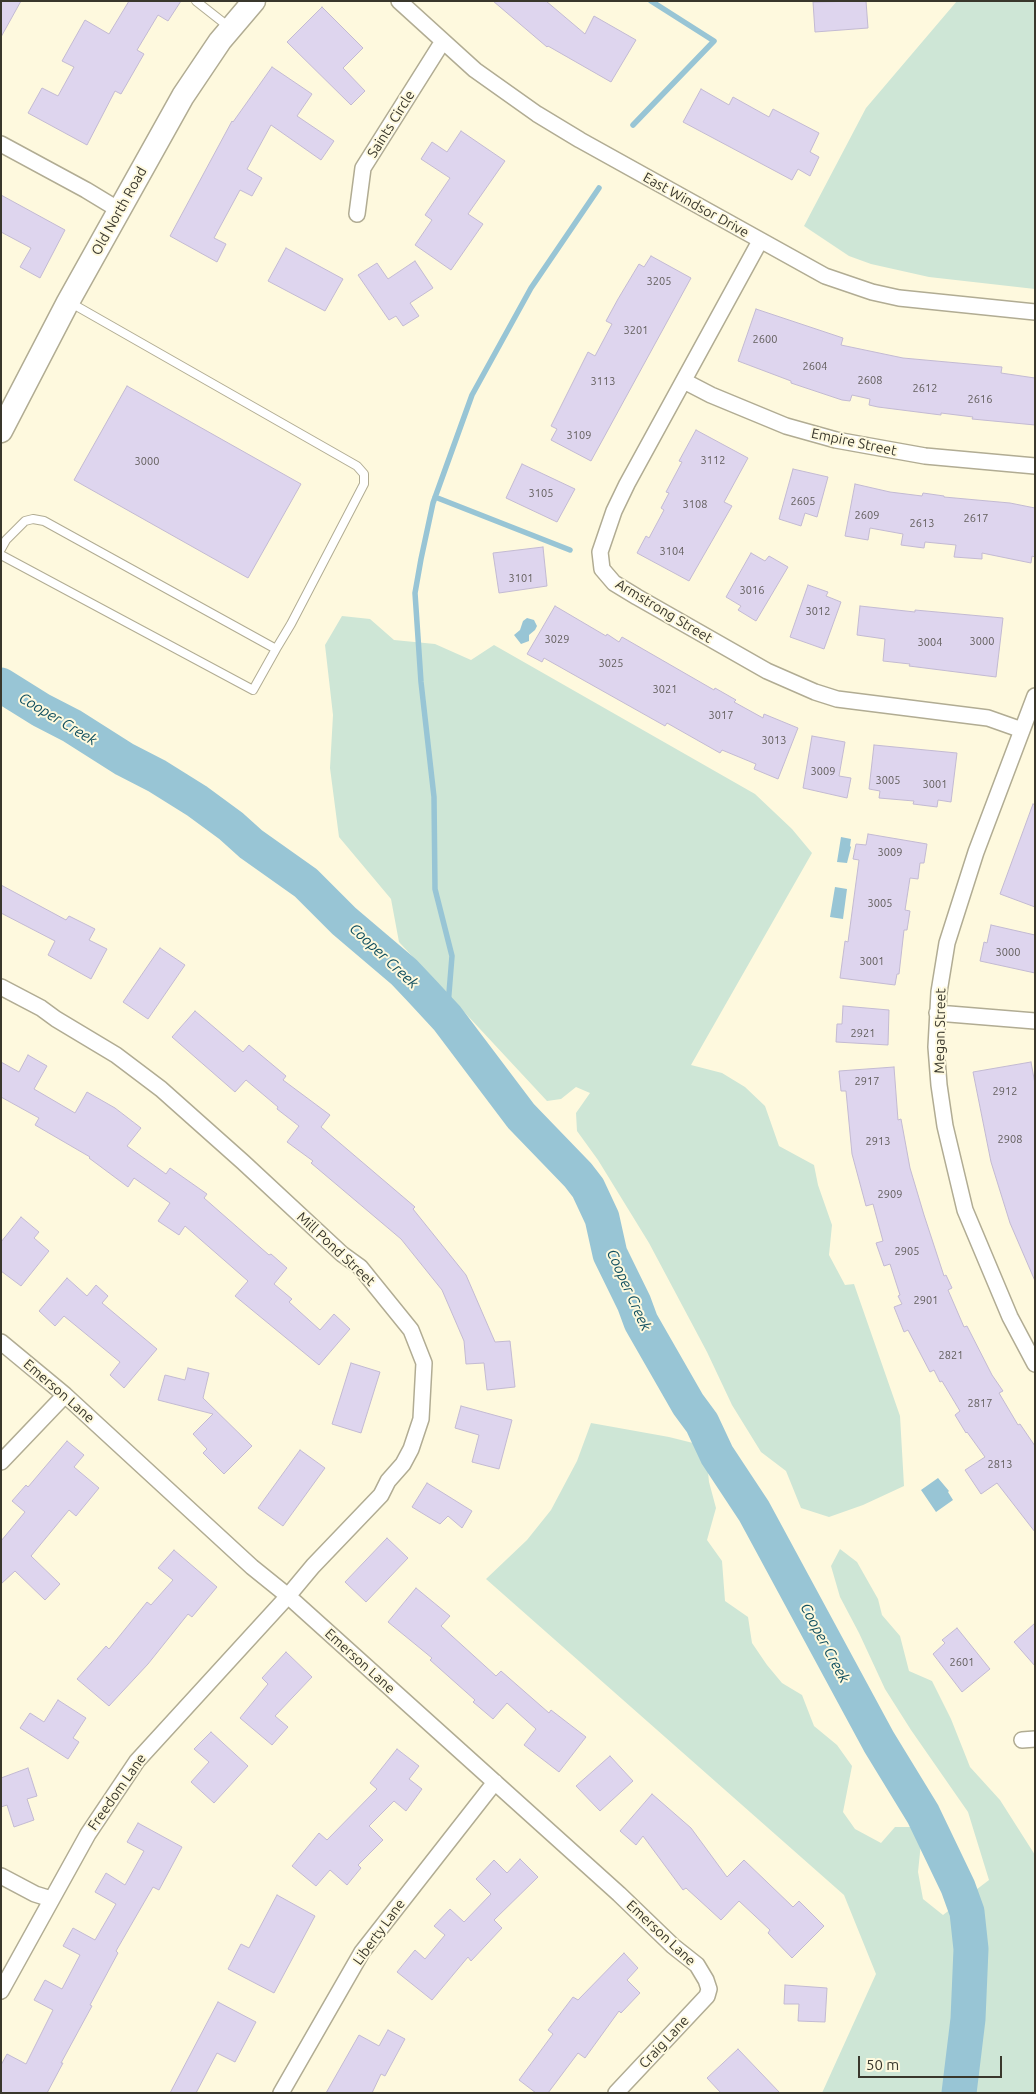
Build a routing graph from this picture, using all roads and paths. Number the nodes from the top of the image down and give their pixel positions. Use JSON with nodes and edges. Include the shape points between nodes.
{"nodes":[{"id":1,"x":196,"y":1,"type":"edge"},
{"id":2,"x":254,"y":1,"type":"edge"},
{"id":3,"x":399,"y":1,"type":"edge"},
{"id":4,"x":230,"y":28,"type":"junction"},
{"id":5,"x":443,"y":41,"type":"junction"},
{"id":6,"x":1,"y":144,"type":"edge"},
{"id":7,"x":119,"y":210,"type":"junction"},
{"id":8,"x":357,"y":214,"type":"dead end"},
{"id":9,"x":760,"y":241,"type":"junction"},
{"id":10,"x":68,"y":302,"type":"junction"},
{"id":11,"x":1035,"y":312,"type":"edge"},
{"id":12,"x":684,"y":381,"type":"junction"},
{"id":13,"x":1,"y":431,"type":"edge"},
{"id":14,"x":1035,"y":466,"type":"edge"},
{"id":15,"x":1,"y":549,"type":"edge"},
{"id":16,"x":1,"y":555,"type":"edge"},
{"id":17,"x":276,"y":649,"type":"junction"},
{"id":18,"x":1035,"y":696,"type":"edge"},
{"id":19,"x":1022,"y":730,"type":"junction"},
{"id":20,"x":1,"y":987,"type":"edge"},
{"id":21,"x":937,"y":1013,"type":"junction"},
{"id":22,"x":1035,"y":1021,"type":"edge"},
{"id":23,"x":1,"y":1342,"type":"edge"},
{"id":24,"x":1035,"y":1364,"type":"edge"},
{"id":25,"x":65,"y":1395,"type":"junction"},
{"id":26,"x":1,"y":1462,"type":"edge"},
{"id":27,"x":288,"y":1596,"type":"junction"},
{"id":28,"x":495,"y":1782,"type":"junction"},
{"id":29,"x":1,"y":1876,"type":"edge"},
{"id":30,"x":51,"y":1899,"type":"junction"},
{"id":31,"x":709,"y":1989,"type":"joint"},
{"id":32,"x":1,"y":1990,"type":"edge"},
{"id":33,"x":281,"y":2093,"type":"edge"},
{"id":34,"x":616,"y":2093,"type":"edge"}],
"edges":[{"from":1,"to":4,"type":"lane"},
{"from":2,"to":4,"type":"street","name":"Old North Road"},
{"from":3,"to":5,"type":"street","name":"East Windsor Drive"},
{"from":4,"to":7,"type":"street","name":"Old North Road","via":[[182,96]]},
{"from":5,"to":8,"type":"street","name":"Saints Circle","via":[[363,168]]},
{"from":5,"to":9,"type":"street","name":"East Windsor Drive","via":[[475,70],[538,114]]},
{"from":6,"to":7,"type":"street"},
{"from":7,"to":10,"type":"street","name":"Old North Road"},
{"from":9,"to":11,"type":"street","name":"East Windsor Drive","via":[[825,276],[872,292],[949,305]]},
{"from":9,"to":12,"type":"street","name":"Armstrong Street"},
{"from":10,"to":13,"type":"street","name":"Old North Road"},
{"from":10,"to":17,"type":"lane","via":[[357,466],[364,474],[364,484]]},
{"from":12,"to":14,"type":"street","name":"Empire Street","via":[[786,426],[836,440],[925,456]]},
{"from":12,"to":19,"type":"street","name":"Armstrong Street","via":[[614,511],[600,552],[602,569],[607,576],[767,671],[815,692],[846,700],[988,718]]},
{"from":15,"to":17,"type":"lane","via":[[25,521],[44,521]]},
{"from":16,"to":17,"type":"lane","via":[[253,690]]},
{"from":18,"to":19,"type":"street","name":"Megan Street"},
{"from":19,"to":21,"type":"street","name":"Megan Street","via":[[958,902],[947,943]]},
{"from":20,"to":27,"type":"street","name":"Mill Pond Street","via":[[116,1055],[161,1089],[360,1267],[411,1330],[424,1363],[421,1419],[411,1449],[381,1495]]},
{"from":21,"to":22,"type":"street"},
{"from":21,"to":24,"type":"street","name":"Megan Street","via":[[939,1085],[965,1210],[1010,1318]]},
{"from":23,"to":25,"type":"street","name":"Emerson Lane"},
{"from":25,"to":26,"type":"street"},
{"from":25,"to":27,"type":"street","name":"Emerson Lane","via":[[252,1567]]},
{"from":27,"to":28,"type":"street","name":"Emerson Lane"},
{"from":27,"to":30,"type":"street","name":"Freedom Lane","via":[[137,1761],[88,1834]]},
{"from":28,"to":31,"type":"street","name":"Emerson Lane","via":[[672,1946],[697,1965]]},
{"from":28,"to":33,"type":"street","name":"Liberty Lane","via":[[362,1952]]},
{"from":29,"to":30,"type":"street"},
{"from":30,"to":32,"type":"street","name":"Freedom Lane"},
{"from":31,"to":34,"type":"street","name":"Craig Lane","via":[[707,1996]]}]}
